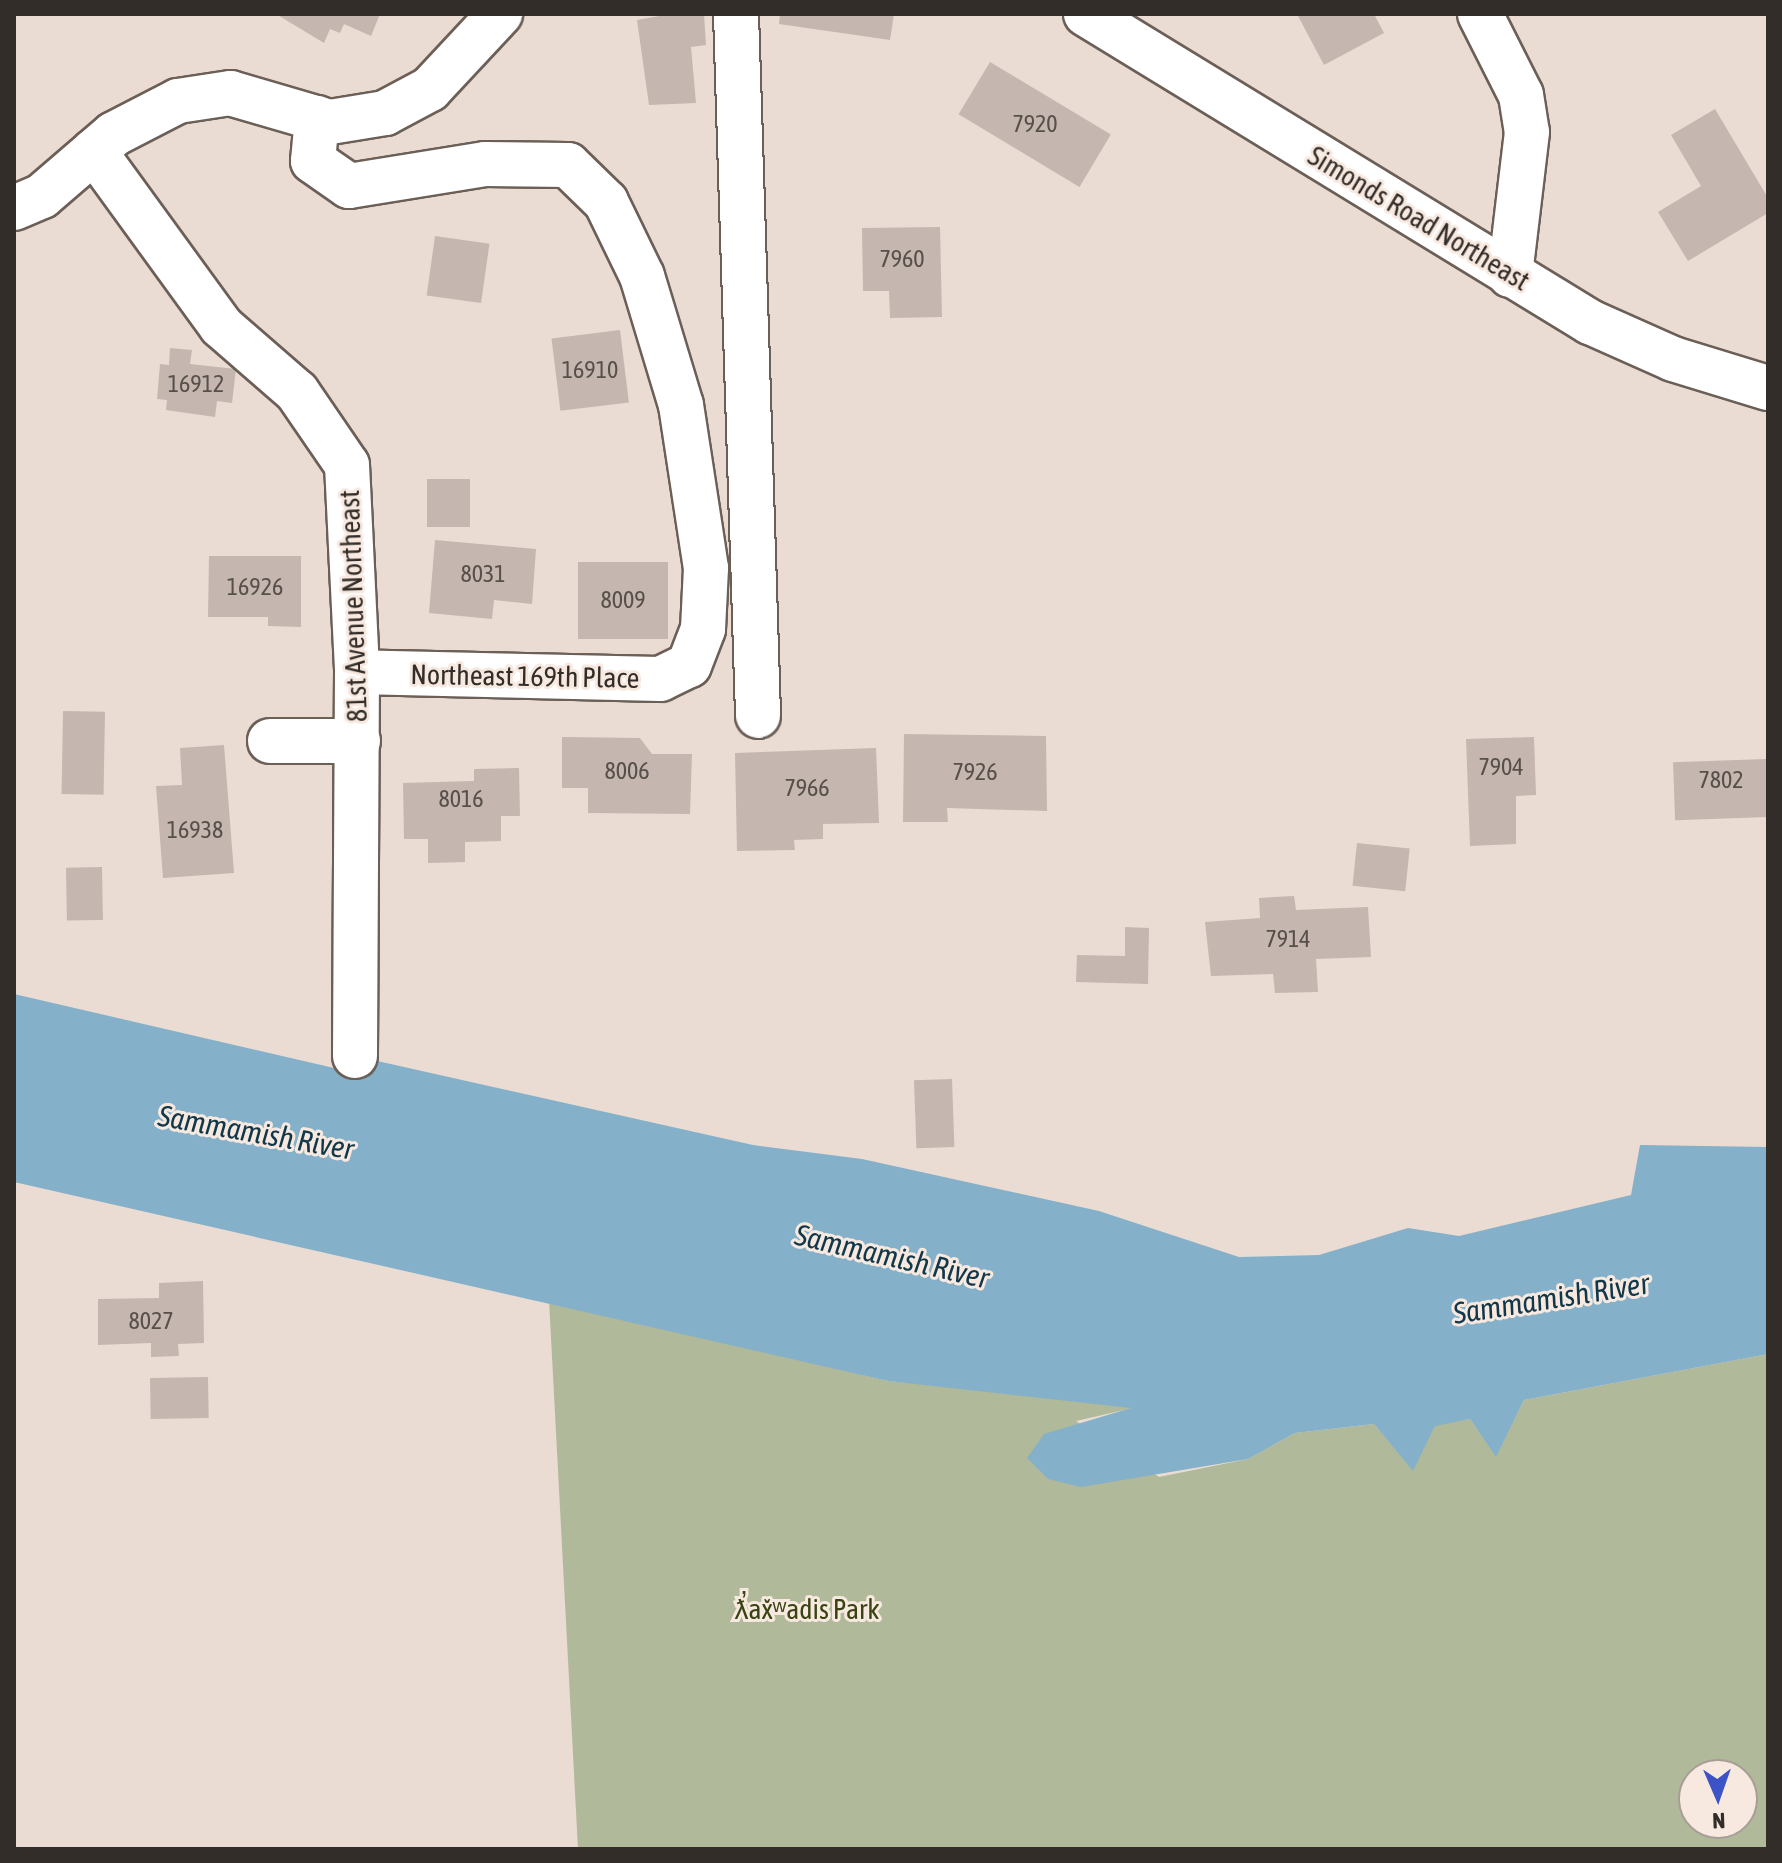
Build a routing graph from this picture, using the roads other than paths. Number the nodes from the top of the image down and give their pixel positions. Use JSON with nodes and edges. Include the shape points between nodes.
{"nodes":[{"id":1,"x":500,"y":14,"type":"edge"},
{"id":2,"x":736,"y":14,"type":"edge"},
{"id":3,"x":1086,"y":14,"type":"edge"},
{"id":4,"x":1480,"y":14,"type":"edge"},
{"id":5,"x":317,"y":118,"type":"junction"},
{"id":6,"x":94,"y":151,"type":"junction"},
{"id":7,"x":14,"y":208,"type":"edge"},
{"id":8,"x":1510,"y":275,"type":"junction"},
{"id":9,"x":1768,"y":388,"type":"edge"},
{"id":10,"x":357,"y":672,"type":"junction"},
{"id":11,"x":758,"y":716,"type":"dead end"},
{"id":12,"x":270,"y":741,"type":"dead end"},
{"id":13,"x":358,"y":741,"type":"junction"},
{"id":14,"x":355,"y":1056,"type":"dead end"}],
"edges":[{"from":1,"to":5,"type":"street","via":[[430,89],[385,113]]},
{"from":2,"to":11,"type":"street"},
{"from":3,"to":8,"type":"street","name":"Simonds Road Northeast"},
{"from":4,"to":8,"type":"street","via":[[1521,95],[1527,132]]},
{"from":5,"to":6,"type":"street","via":[[230,93],[178,101]]},
{"from":5,"to":10,"type":"street","name":"Northeast 169th Place","via":[[313,161],[349,186],[485,164],[568,165],[606,202],[642,276],[681,405],[706,568],[703,629],[689,665],[660,679]]},
{"from":6,"to":7,"type":"street","via":[[42,196]]},
{"from":6,"to":10,"type":"street","name":"81st Avenue Northeast","via":[[221,326],[297,392],[347,465]]},
{"from":8,"to":9,"type":"street","name":"Simonds Road Northeast","via":[[1673,359]]},
{"from":10,"to":13,"type":"street","name":"81st Avenue Northeast"},
{"from":12,"to":13,"type":"street"},
{"from":13,"to":14,"type":"street","name":"81st Avenue Northeast"}]}
